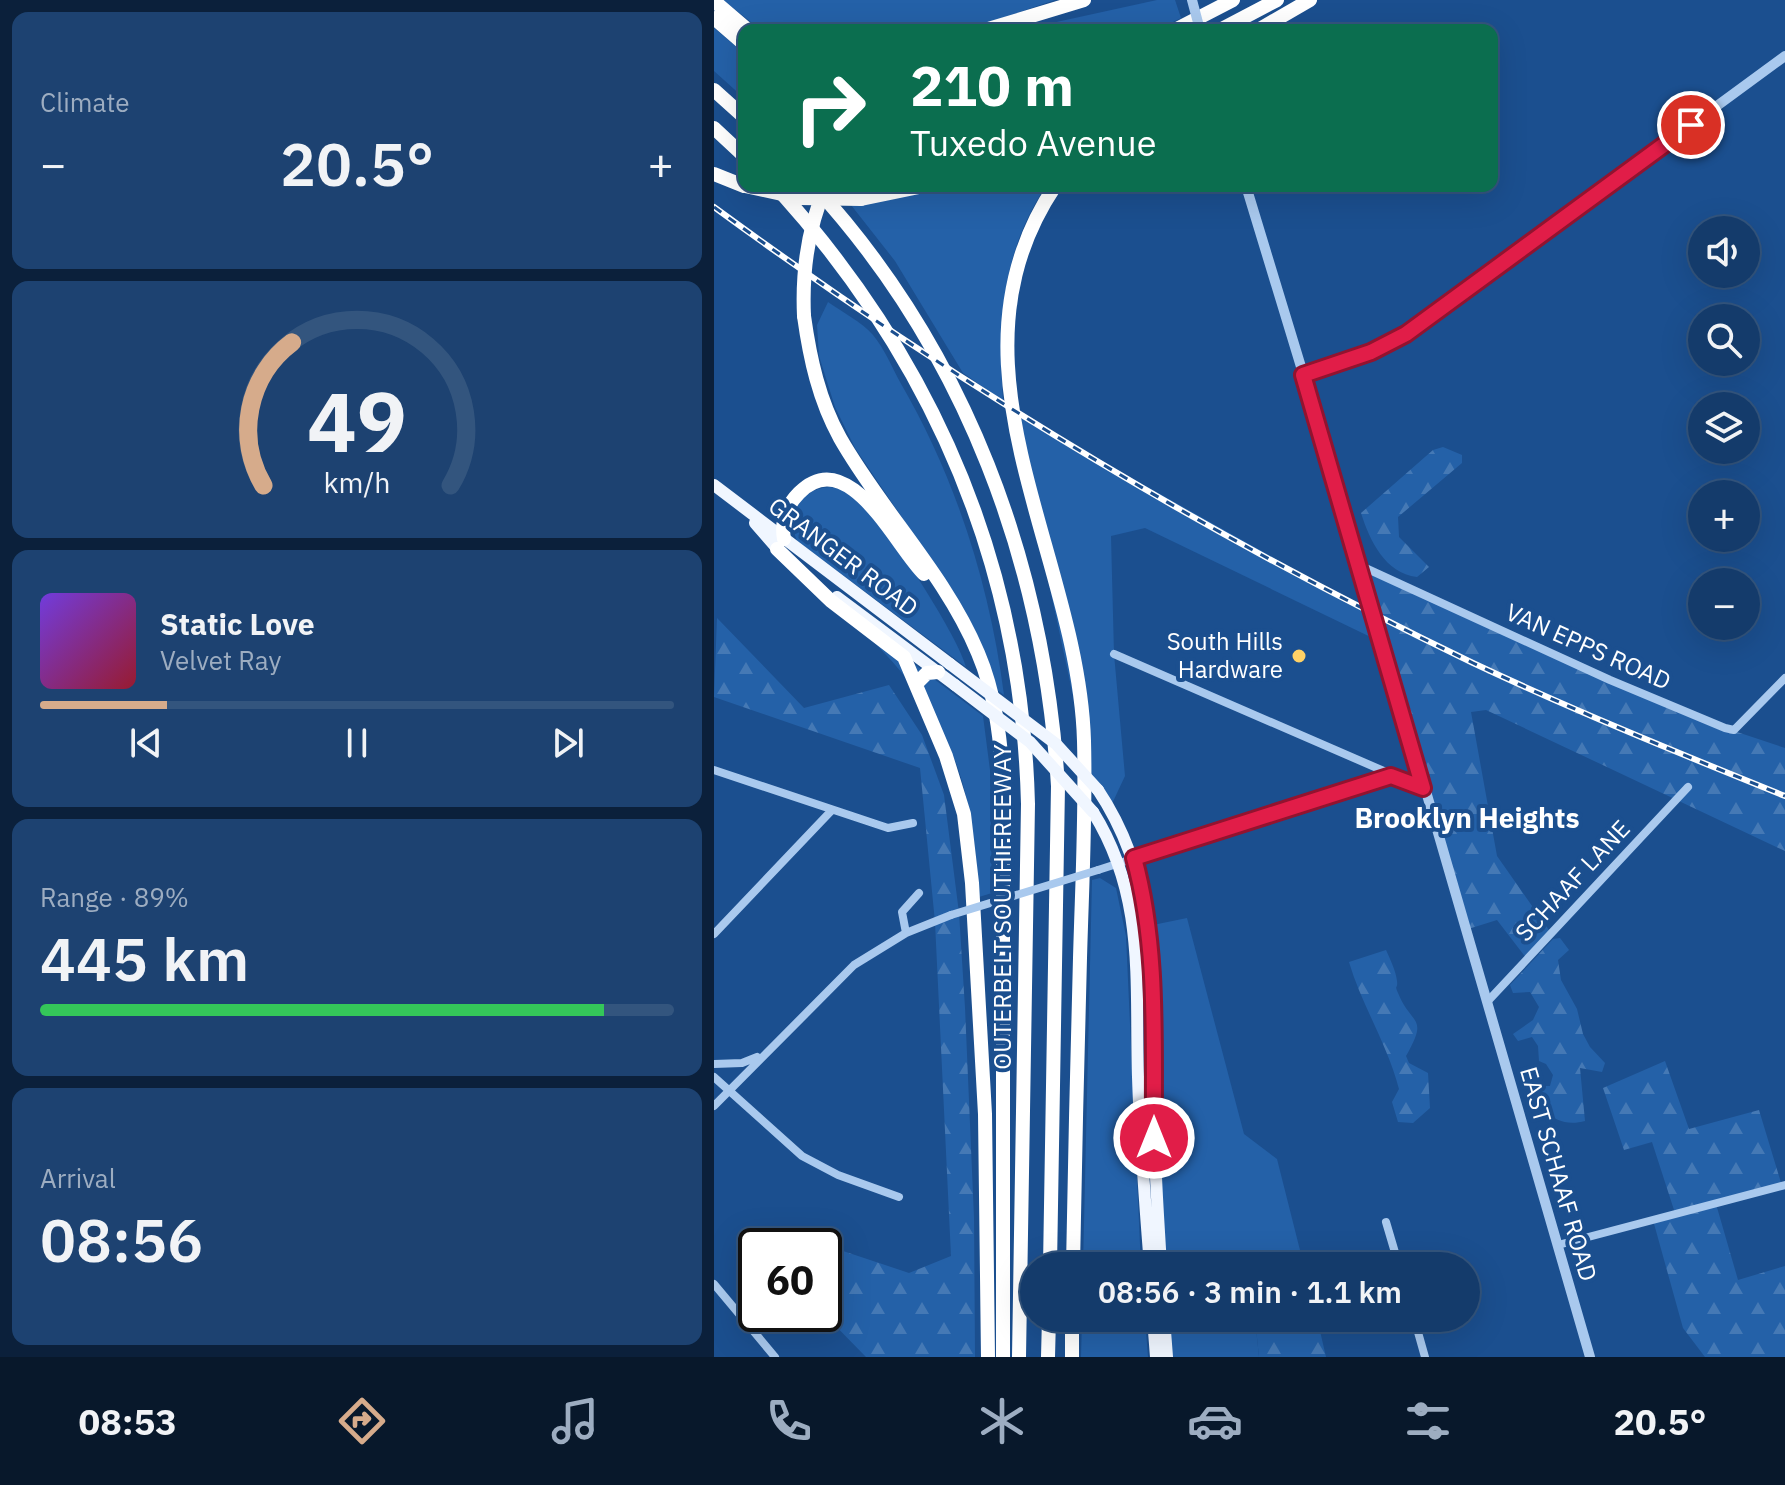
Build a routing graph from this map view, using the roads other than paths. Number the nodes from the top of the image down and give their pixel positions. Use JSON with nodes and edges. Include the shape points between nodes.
{"nodes":[{"id":1,"x":1084,"y":0,"type":"edge"},
{"id":2,"x":1192,"y":0,"type":"edge"},
{"id":3,"x":1233,"y":0,"type":"edge"},
{"id":4,"x":1277,"y":0,"type":"edge"},
{"id":5,"x":1310,"y":0,"type":"edge"},
{"id":6,"x":714,"y":1,"type":"edge"},
{"id":7,"x":714,"y":18,"type":"edge"},
{"id":8,"x":741,"y":24,"type":"edge"},
{"id":9,"x":1005,"y":24,"type":"edge"},
{"id":10,"x":1187,"y":24,"type":"edge"},
{"id":11,"x":1198,"y":24,"type":"edge"},
{"id":12,"x":1231,"y":24,"type":"edge"},
{"id":13,"x":1268,"y":24,"type":"edge"},
{"id":14,"x":738,"y":39,"type":"edge"},
{"id":15,"x":1785,"y":56,"type":"edge"},
{"id":16,"x":714,"y":90,"type":"edge"},
{"id":17,"x":738,"y":112,"type":"edge"},
{"id":18,"x":714,"y":128,"type":"edge"},
{"id":19,"x":738,"y":150,"type":"edge"},
{"id":20,"x":714,"y":174,"type":"edge"},
{"id":21,"x":738,"y":184,"type":"edge"},
{"id":22,"x":773,"y":192,"type":"edge"},
{"id":23,"x":780,"y":192,"type":"edge"},
{"id":24,"x":819,"y":192,"type":"edge"},
{"id":25,"x":824,"y":192,"type":"edge"},
{"id":26,"x":895,"y":192,"type":"edge"},
{"id":27,"x":1052,"y":192,"type":"edge"},
{"id":28,"x":1248,"y":192,"type":"edge"},
{"id":29,"x":1303,"y":375,"type":"junction"},
{"id":30,"x":714,"y":485,"type":"edge"},
{"id":31,"x":781,"y":544,"type":"junction"},
{"id":32,"x":1361,"y":566,"type":"junction"},
{"id":33,"x":945,"y":593,"type":"junction"},
{"id":34,"x":1114,"y":654,"type":"dead end"},
{"id":35,"x":944,"y":668,"type":"junction"},
{"id":36,"x":1785,"y":678,"type":"edge"},
{"id":37,"x":917,"y":683,"type":"junction"},
{"id":38,"x":714,"y":770,"type":"edge"},
{"id":39,"x":1391,"y":776,"type":"junction"},
{"id":40,"x":1688,"y":787,"type":"dead end"},
{"id":41,"x":1423,"y":788,"type":"junction"},
{"id":42,"x":832,"y":810,"type":"junction"},
{"id":43,"x":913,"y":823,"type":"dead end"},
{"id":44,"x":1134,"y":858,"type":"junction"},
{"id":45,"x":1121,"y":863,"type":"junction"},
{"id":46,"x":919,"y":893,"type":"dead end"},
{"id":47,"x":906,"y":933,"type":"junction"},
{"id":48,"x":714,"y":934,"type":"edge"},
{"id":49,"x":1487,"y":1002,"type":"junction"},
{"id":50,"x":768,"y":1050,"type":"junction"},
{"id":51,"x":714,"y":1064,"type":"edge"},
{"id":52,"x":714,"y":1077,"type":"edge"},
{"id":53,"x":728,"y":1090,"type":"junction"},
{"id":54,"x":714,"y":1106,"type":"edge"},
{"id":55,"x":1785,"y":1185,"type":"edge"},
{"id":56,"x":899,"y":1197,"type":"dead end"},
{"id":57,"x":1386,"y":1222,"type":"dead end"},
{"id":58,"x":1558,"y":1245,"type":"junction"},
{"id":59,"x":1050,"y":1252,"type":"edge"},
{"id":60,"x":1073,"y":1252,"type":"edge"},
{"id":61,"x":1149,"y":1252,"type":"edge"},
{"id":62,"x":1160,"y":1252,"type":"edge"},
{"id":63,"x":1395,"y":1252,"type":"edge"},
{"id":64,"x":714,"y":1284,"type":"edge"},
{"id":65,"x":1049,"y":1332,"type":"edge"},
{"id":66,"x":1072,"y":1332,"type":"edge"},
{"id":67,"x":1154,"y":1332,"type":"edge"},
{"id":68,"x":1165,"y":1332,"type":"edge"},
{"id":69,"x":1418,"y":1332,"type":"edge"},
{"id":70,"x":775,"y":1357,"type":"edge"},
{"id":71,"x":988,"y":1357,"type":"edge"},
{"id":72,"x":1003,"y":1357,"type":"edge"},
{"id":73,"x":1019,"y":1357,"type":"edge"},
{"id":74,"x":1048,"y":1357,"type":"edge"},
{"id":75,"x":1072,"y":1357,"type":"edge"},
{"id":76,"x":1156,"y":1357,"type":"edge"},
{"id":77,"x":1167,"y":1357,"type":"edge"},
{"id":78,"x":1425,"y":1357,"type":"edge"},
{"id":79,"x":1590,"y":1357,"type":"edge"}],
"edges":[{"from":1,"to":9,"type":"highway"},
{"from":2,"to":11,"type":"street","bridge":true},
{"from":3,"to":10,"type":"highway"},
{"from":4,"to":12,"type":"highway"},
{"from":5,"to":13,"type":"highway"},
{"from":6,"to":8,"type":"highway"},
{"from":7,"to":14,"type":"highway"},
{"from":15,"to":29,"type":"street","via":[[1406,334]]},
{"from":16,"to":17,"type":"highway"},
{"from":18,"to":19,"type":"highway"},
{"from":20,"to":21,"type":"highway"},
{"from":22,"to":26,"type":"highway","bridge":true,"via":[[861,199]]},
{"from":23,"to":73,"type":"highway","name":"OUTERBELT SOUTH FREEWAY","via":[[860,290],[918,382],[964,480],[1007,620],[1025,729],[1028,804]]},
{"from":24,"to":59,"type":"highway","via":[[891,282],[959,396],[999,489],[1035,611],[1058,786]]},
{"from":25,"to":33,"type":"highway","bridge":true,"via":[[807,251],[804,316],[813,368],[840,437]]},
{"from":27,"to":60,"type":"highway","via":[[1016,272],[1007,359],[1014,426],[1067,624],[1084,738]]},
{"from":28,"to":29,"type":"street","name":"EAST SCHAAF ROAD"},
{"from":29,"to":32,"type":"street","name":"EAST SCHAAF ROAD"},
{"from":30,"to":31,"type":"main road","name":"GRANGER ROAD"},
{"from":31,"to":33,"type":"highway","via":[[784,519],[801,491],[826,481],[847,486],[873,506],[920,570]]},
{"from":31,"to":35,"type":"main road","name":"GRANGER ROAD"},
{"from":31,"to":37,"type":"highway","via":[[831,601],[904,657]]},
{"from":32,"to":36,"type":"street","name":"VAN EPPS ROAD","via":[[1725,728],[1734,730],[1743,723]]},
{"from":32,"to":41,"type":"street","name":"EAST SCHAAF ROAD","bridge":true},
{"from":33,"to":72,"type":"highway","via":[[985,671],[1002,769]]},
{"from":34,"to":39,"type":"street"},
{"from":35,"to":37,"type":"highway"},
{"from":35,"to":44,"type":"main road","name":"GRANGER ROAD","bridge":true,"via":[[1056,744],[1098,790]]},
{"from":35,"to":45,"type":"main road","name":"GRANGER ROAD","bridge":true,"via":[[955,685],[1030,742],[1093,812]]},
{"from":37,"to":71,"type":"highway","via":[[959,797],[972,883],[985,1114]]},
{"from":38,"to":42,"type":"street"},
{"from":39,"to":41,"type":"street"},
{"from":39,"to":44,"type":"street"},
{"from":40,"to":49,"type":"street","name":"SCHAAF LANE"},
{"from":41,"to":49,"type":"street","name":"EAST SCHAAF ROAD"},
{"from":42,"to":43,"type":"street","via":[[888,828]]},
{"from":42,"to":48,"type":"street"},
{"from":44,"to":45,"type":"street"},
{"from":44,"to":62,"type":"main road","name":"GRANGER ROAD","via":[[1146,909],[1153,987]]},
{"from":45,"to":47,"type":"street","bridge":true},
{"from":45,"to":61,"type":"main road","name":"GRANGER ROAD","via":[[1135,935]]},
{"from":46,"to":47,"type":"street","via":[[902,912]]},
{"from":47,"to":50,"type":"street","via":[[839,977]]},
{"from":49,"to":58,"type":"street","name":"EAST SCHAAF ROAD"},
{"from":50,"to":51,"type":"street","via":[[742,1063]]},
{"from":50,"to":53,"type":"street"},
{"from":52,"to":53,"type":"street"},
{"from":53,"to":54,"type":"street"},
{"from":53,"to":56,"type":"street","via":[[802,1156]]},
{"from":55,"to":58,"type":"street"},
{"from":57,"to":63,"type":"street"},
{"from":58,"to":79,"type":"street","name":"EAST SCHAAF ROAD"},
{"from":64,"to":70,"type":"street"},
{"from":65,"to":74,"type":"highway"},
{"from":66,"to":75,"type":"highway"},
{"from":67,"to":76,"type":"main road"},
{"from":68,"to":77,"type":"main road"},
{"from":69,"to":78,"type":"street"}]}
